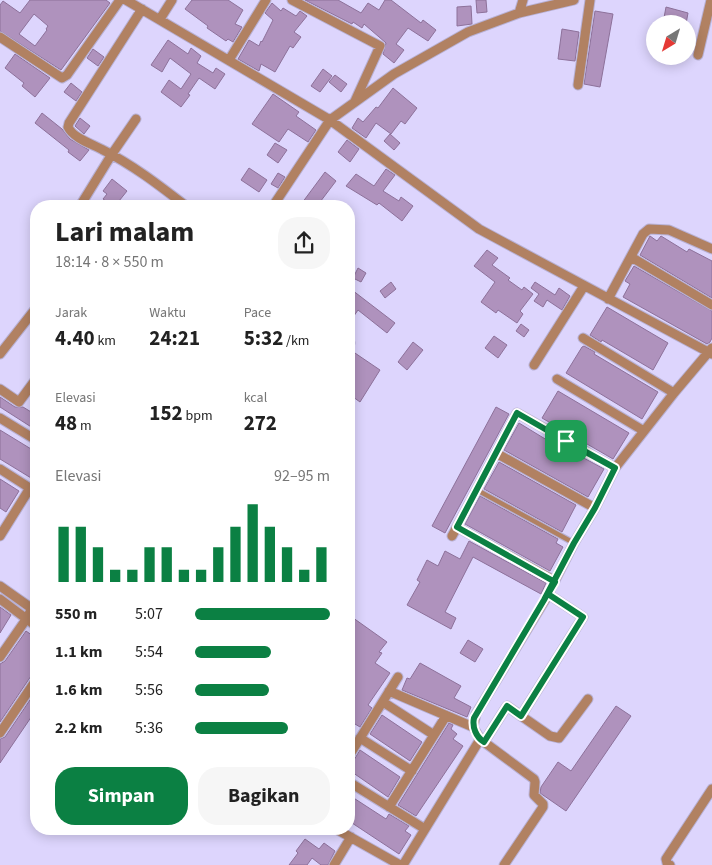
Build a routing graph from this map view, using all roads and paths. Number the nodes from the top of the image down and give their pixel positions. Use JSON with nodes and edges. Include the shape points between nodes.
{"nodes":[{"id":1,"x":120,"y":0,"type":"edge"},
{"id":2,"x":126,"y":0,"type":"edge"},
{"id":3,"x":172,"y":0,"type":"edge"},
{"id":4,"x":266,"y":0,"type":"edge"},
{"id":5,"x":292,"y":0,"type":"edge"},
{"id":6,"x":523,"y":0,"type":"edge"},
{"id":7,"x":574,"y":0,"type":"edge"},
{"id":8,"x":590,"y":0,"type":"edge"},
{"id":9,"x":711,"y":0,"type":"edge"},
{"id":10,"x":142,"y":9,"type":"junction"},
{"id":11,"x":519,"y":14,"type":"junction"},
{"id":12,"x":160,"y":19,"type":"junction"},
{"id":13,"x":0,"y":37,"type":"edge"},
{"id":14,"x":698,"y":55,"type":"dead end"},
{"id":15,"x":229,"y":60,"type":"junction"},
{"id":16,"x":578,"y":85,"type":"dead end"},
{"id":17,"x":353,"y":103,"type":"junction"},
{"id":18,"x":136,"y":119,"type":"dead end"},
{"id":19,"x":330,"y":120,"type":"junction"},
{"id":20,"x":112,"y":154,"type":"junction"},
{"id":21,"x":84,"y":200,"type":"edge"},
{"id":22,"x":178,"y":200,"type":"edge"},
{"id":23,"x":277,"y":200,"type":"edge"},
{"id":24,"x":712,"y":249,"type":"edge"},
{"id":25,"x":631,"y":257,"type":"junction"},
{"id":26,"x":584,"y":286,"type":"junction"},
{"id":27,"x":608,"y":299,"type":"junction"},
{"id":28,"x":712,"y":305,"type":"edge"},
{"id":29,"x":30,"y":316,"type":"edge"},
{"id":30,"x":583,"y":338,"type":"dead end"},
{"id":31,"x":711,"y":351,"type":"edge"},
{"id":32,"x":0,"y":354,"type":"edge"},
{"id":33,"x":534,"y":364,"type":"dead end"},
{"id":34,"x":557,"y":379,"type":"dead end"},
{"id":35,"x":30,"y":387,"type":"edge"},
{"id":36,"x":0,"y":390,"type":"edge"},
{"id":37,"x":674,"y":393,"type":"junction"},
{"id":38,"x":0,"y":418,"type":"edge"},
{"id":39,"x":644,"y":431,"type":"junction"},
{"id":40,"x":30,"y":436,"type":"edge"},
{"id":41,"x":496,"y":453,"type":"junction"},
{"id":42,"x":615,"y":468,"type":"junction"},
{"id":43,"x":0,"y":469,"type":"edge"},
{"id":44,"x":30,"y":488,"type":"edge"},
{"id":45,"x":477,"y":490,"type":"junction"},
{"id":46,"x":30,"y":493,"type":"edge"},
{"id":47,"x":595,"y":508,"type":"junction"},
{"id":48,"x":4,"y":522,"type":"edge"},
{"id":49,"x":457,"y":527,"type":"junction"},
{"id":50,"x":0,"y":536,"type":"edge"},
{"id":51,"x":452,"y":536,"type":"dead end"},
{"id":52,"x":574,"y":543,"type":"junction"},
{"id":53,"x":555,"y":582,"type":"junction"},
{"id":54,"x":0,"y":586,"type":"edge"},
{"id":55,"x":548,"y":594,"type":"junction"},
{"id":56,"x":0,"y":599,"type":"edge"},
{"id":57,"x":30,"y":604,"type":"edge"},
{"id":58,"x":30,"y":612,"type":"edge"},
{"id":59,"x":25,"y":617,"type":"junction"},
{"id":60,"x":30,"y":621,"type":"edge"},
{"id":61,"x":0,"y":648,"type":"edge"},
{"id":62,"x":0,"y":657,"type":"edge"},
{"id":63,"x":398,"y":677,"type":"dead end"},
{"id":64,"x":30,"y":689,"type":"edge"},
{"id":65,"x":389,"y":691,"type":"junction"},
{"id":66,"x":588,"y":699,"type":"dead end"},
{"id":67,"x":383,"y":702,"type":"junction"},
{"id":68,"x":446,"y":716,"type":"junction"},
{"id":69,"x":521,"y":716,"type":"junction"},
{"id":70,"x":473,"y":727,"type":"junction"},
{"id":71,"x":0,"y":733,"type":"edge"},
{"id":72,"x":434,"y":735,"type":"junction"},
{"id":73,"x":360,"y":738,"type":"junction"},
{"id":74,"x":482,"y":741,"type":"junction"},
{"id":75,"x":355,"y":746,"type":"edge"},
{"id":76,"x":412,"y":771,"type":"junction"},
{"id":77,"x":355,"y":786,"type":"edge"},
{"id":78,"x":712,"y":791,"type":"edge"},
{"id":79,"x":390,"y":807,"type":"junction"},
{"id":80,"x":425,"y":830,"type":"junction"},
{"id":81,"x":346,"y":835,"type":"edge"},
{"id":82,"x":351,"y":838,"type":"junction"},
{"id":83,"x":334,"y":865,"type":"edge"},
{"id":84,"x":401,"y":865,"type":"edge"},
{"id":85,"x":504,"y":865,"type":"edge"},
{"id":86,"x":670,"y":865,"type":"edge"}],
"edges":[{"from":1,"to":13,"type":"street","via":[[62,78]]},
{"from":2,"to":10,"type":"street"},
{"from":3,"to":12,"type":"street"},
{"from":4,"to":15,"type":"street"},
{"from":5,"to":17,"type":"street","via":[[380,46]]},
{"from":6,"to":11,"type":"street"},
{"from":7,"to":11,"type":"street"},
{"from":8,"to":16,"type":"street"},
{"from":9,"to":14,"type":"street"},
{"from":10,"to":12,"type":"street"},
{"from":10,"to":20,"type":"street","via":[[69,123],[69,130],[75,135]]},
{"from":11,"to":17,"type":"street","via":[[468,32],[394,74]]},
{"from":12,"to":15,"type":"street"},
{"from":15,"to":19,"type":"street"},
{"from":17,"to":19,"type":"street"},
{"from":18,"to":20,"type":"street"},
{"from":19,"to":23,"type":"street"},
{"from":19,"to":26,"type":"street","via":[[479,229]]},
{"from":20,"to":21,"type":"street"},
{"from":20,"to":22,"type":"street"},
{"from":24,"to":25,"type":"street","via":[[669,230],[649,229],[642,234]]},
{"from":25,"to":27,"type":"street"},
{"from":25,"to":28,"type":"street"},
{"from":26,"to":27,"type":"street"},
{"from":26,"to":33,"type":"street"},
{"from":27,"to":31,"type":"street"},
{"from":29,"to":32,"type":"street"},
{"from":30,"to":37,"type":"street"},
{"from":31,"to":37,"type":"street"},
{"from":34,"to":39,"type":"street"},
{"from":35,"to":36,"type":"street","via":[[19,402]]},
{"from":37,"to":39,"type":"street"},
{"from":38,"to":40,"type":"street"},
{"from":39,"to":42,"type":"street"},
{"from":41,"to":42,"type":"street","via":[[517,413]]},
{"from":41,"to":45,"type":"street"},
{"from":41,"to":47,"type":"street"},
{"from":42,"to":47,"type":"street"},
{"from":43,"to":44,"type":"street"},
{"from":45,"to":49,"type":"street"},
{"from":45,"to":52,"type":"lane"},
{"from":46,"to":48,"type":"street"},
{"from":47,"to":52,"type":"street"},
{"from":48,"to":50,"type":"street"},
{"from":49,"to":51,"type":"street"},
{"from":49,"to":53,"type":"street"},
{"from":52,"to":53,"type":"street"},
{"from":53,"to":55,"type":"street"},
{"from":54,"to":57,"type":"street"},
{"from":55,"to":69,"type":"street","via":[[583,617]]},
{"from":55,"to":70,"type":"street","via":[[476,714]]},
{"from":56,"to":59,"type":"street"},
{"from":58,"to":59,"type":"street"},
{"from":59,"to":60,"type":"street"},
{"from":59,"to":61,"type":"street"},
{"from":59,"to":62,"type":"street"},
{"from":63,"to":65,"type":"street"},
{"from":64,"to":71,"type":"street"},
{"from":65,"to":67,"type":"street"},
{"from":65,"to":68,"type":"street"},
{"from":66,"to":69,"type":"street","via":[[559,738],[550,736]]},
{"from":67,"to":72,"type":"street"},
{"from":67,"to":73,"type":"street"},
{"from":68,"to":70,"type":"street"},
{"from":68,"to":72,"type":"street"},
{"from":69,"to":74,"type":"street","via":[[507,706]]},
{"from":70,"to":74,"type":"street"},
{"from":72,"to":76,"type":"street"},
{"from":73,"to":75,"type":"street"},
{"from":73,"to":76,"type":"street"},
{"from":74,"to":80,"type":"street"},
{"from":74,"to":85,"type":"street","via":[[534,779],[534,794],[543,804]]},
{"from":76,"to":79,"type":"street"},
{"from":77,"to":79,"type":"street"},
{"from":78,"to":86,"type":"street","via":[[666,858]]},
{"from":79,"to":80,"type":"street"},
{"from":80,"to":84,"type":"street"},
{"from":81,"to":82,"type":"street"},
{"from":82,"to":83,"type":"street"},
{"from":82,"to":84,"type":"street"}]}
